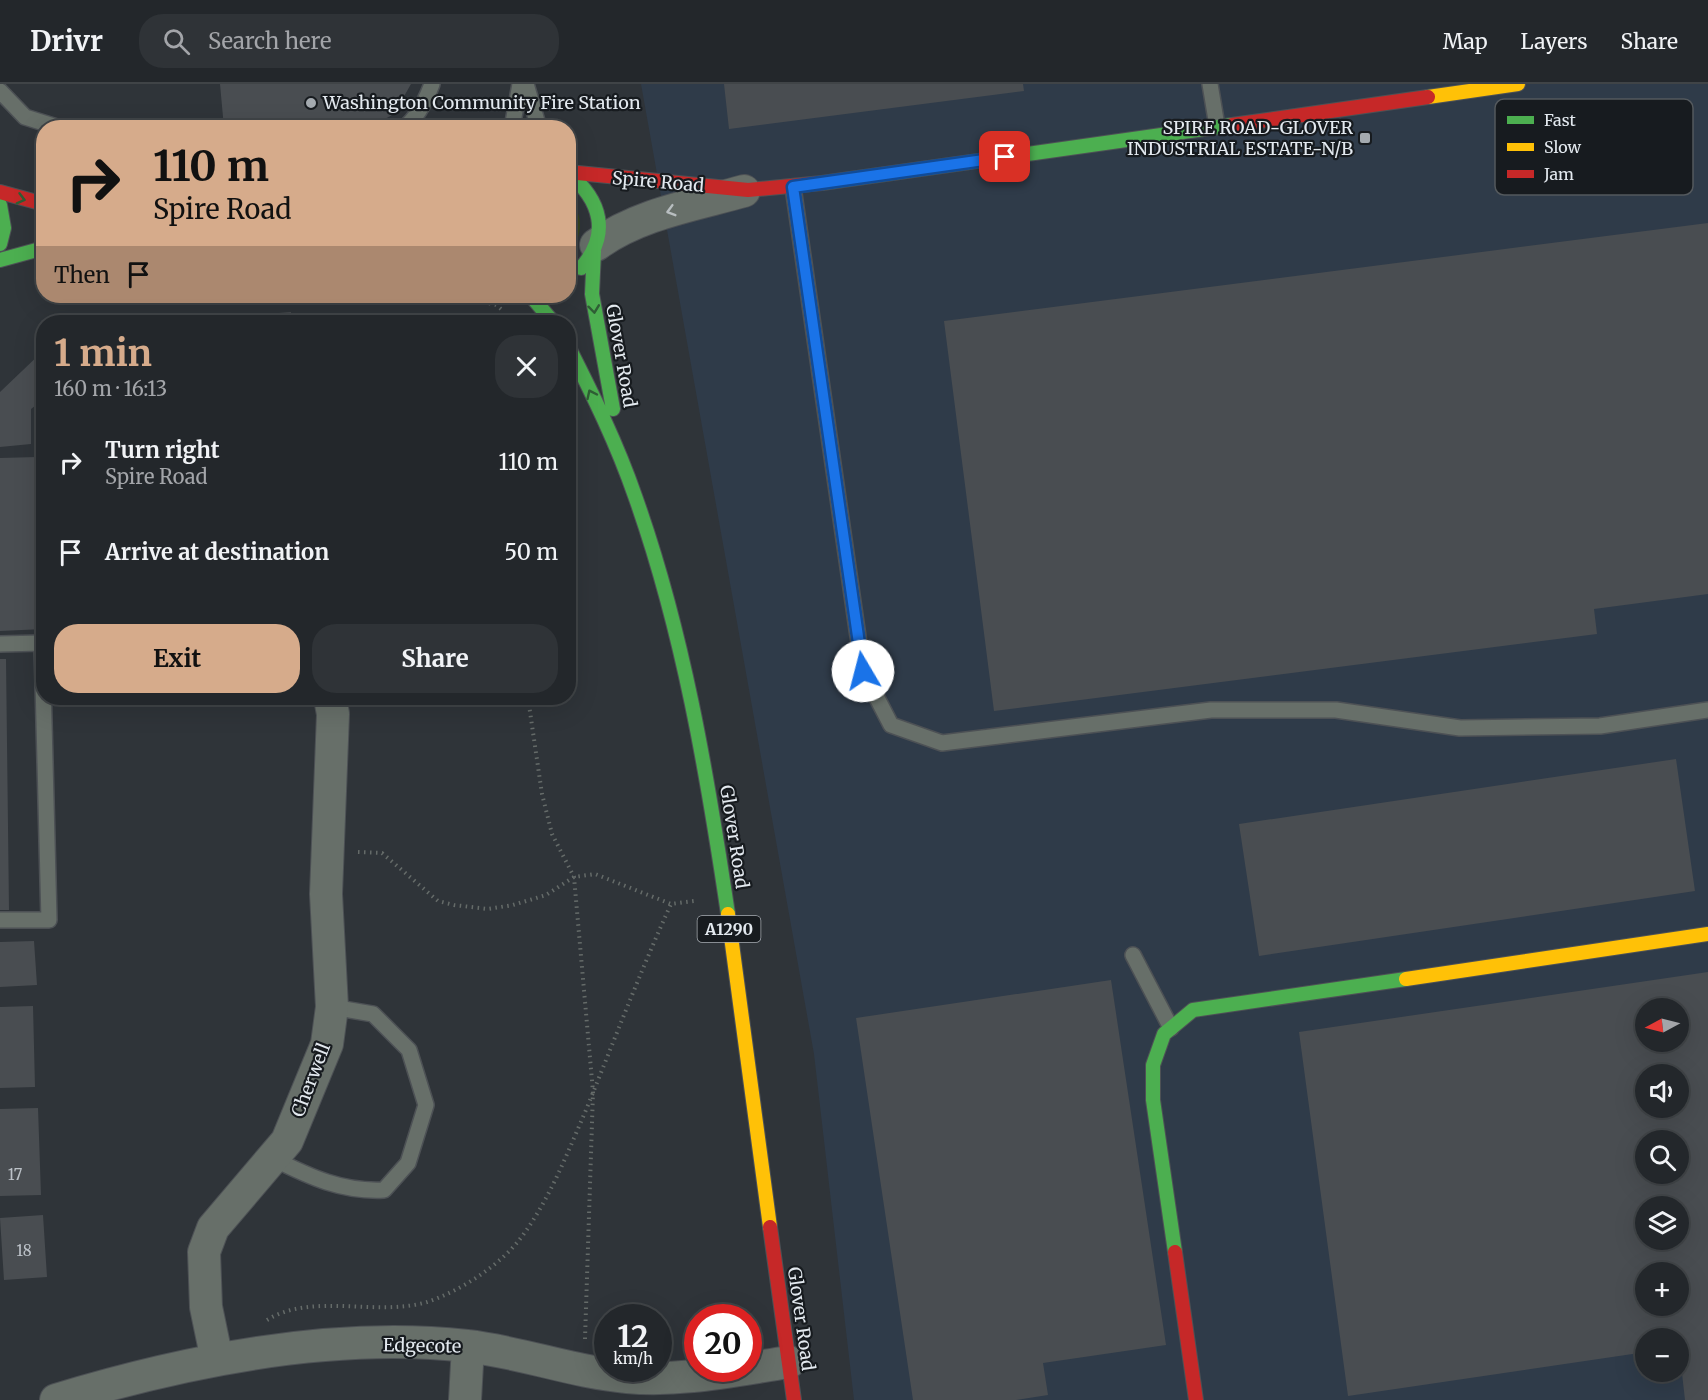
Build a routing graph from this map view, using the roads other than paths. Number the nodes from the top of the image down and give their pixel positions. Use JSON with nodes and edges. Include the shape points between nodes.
{"nodes":[{"id":1,"x":432,"y":84,"type":"edge"},
{"id":2,"x":520,"y":84,"type":"edge"},
{"id":3,"x":526,"y":84,"type":"edge"},
{"id":4,"x":1210,"y":84,"type":"edge"},
{"id":5,"x":1518,"y":84,"type":"edge"},
{"id":6,"x":0,"y":91,"type":"edge"},
{"id":7,"x":36,"y":120,"type":"edge"},
{"id":8,"x":412,"y":120,"type":"edge"},
{"id":9,"x":513,"y":120,"type":"edge"},
{"id":10,"x":537,"y":120,"type":"edge"},
{"id":11,"x":1217,"y":126,"type":"junction"},
{"id":12,"x":576,"y":174,"type":"edge"},
{"id":13,"x":576,"y":180,"type":"edge"},
{"id":14,"x":793,"y":187,"type":"junction"},
{"id":15,"x":748,"y":190,"type":"junction"},
{"id":16,"x":0,"y":192,"type":"edge"},
{"id":17,"x":36,"y":202,"type":"edge"},
{"id":18,"x":0,"y":205,"type":"edge"},
{"id":19,"x":0,"y":244,"type":"edge"},
{"id":20,"x":595,"y":248,"type":"junction"},
{"id":21,"x":36,"y":250,"type":"edge"},
{"id":22,"x":0,"y":260,"type":"edge"},
{"id":23,"x":576,"y":271,"type":"edge"},
{"id":24,"x":537,"y":303,"type":"edge"},
{"id":25,"x":547,"y":315,"type":"edge"},
{"id":26,"x":576,"y":363,"type":"edge"},
{"id":27,"x":624,"y":466,"type":"junction"},
{"id":28,"x":36,"y":643,"type":"edge"},
{"id":29,"x":0,"y":644,"type":"edge"},
{"id":30,"x":44,"y":705,"type":"edge"},
{"id":31,"x":331,"y":705,"type":"edge"},
{"id":32,"x":1708,"y":710,"type":"edge"},
{"id":33,"x":0,"y":920,"type":"edge"},
{"id":34,"x":1708,"y":934,"type":"edge"},
{"id":35,"x":1133,"y":955,"type":"dead end"},
{"id":36,"x":332,"y":1007,"type":"junction"},
{"id":37,"x":1171,"y":1028,"type":"junction"},
{"id":38,"x":274,"y":1159,"type":"junction"},
{"id":39,"x":468,"y":1346,"type":"junction"},
{"id":40,"x":217,"y":1359,"type":"junction"},
{"id":41,"x":789,"y":1362,"type":"junction"},
{"id":42,"x":74,"y":1397,"type":"edge"},
{"id":43,"x":465,"y":1400,"type":"edge"},
{"id":44,"x":794,"y":1400,"type":"edge"},
{"id":45,"x":1196,"y":1400,"type":"edge"}],
"edges":[{"from":1,"to":8,"type":"lane"},
{"from":2,"to":9,"type":"lane"},
{"from":3,"to":10,"type":"lane"},
{"from":4,"to":11,"type":"lane"},
{"from":5,"to":11,"type":"street","name":"Spire Road"},
{"from":6,"to":7,"type":"lane","via":[[25,117]]},
{"from":11,"to":14,"type":"street","name":"Spire Road"},
{"from":12,"to":15,"type":"street","name":"Spire Road"},
{"from":13,"to":20,"type":"street","name":"Glover Road","via":[[598,208],[600,227]]},
{"from":14,"to":15,"type":"street","name":"Spire Road"},
{"from":14,"to":32,"type":"lane","via":[[863,671],[891,725],[942,743],[1212,710],[1336,710],[1461,728],[1600,726]]},
{"from":15,"to":20,"type":"street","name":"Spire Road","one_way":true,"via":[[625,227]]},
{"from":16,"to":17,"type":"street","one_way":true},
{"from":18,"to":19,"type":"street","via":[[4,228]]},
{"from":20,"to":23,"type":"street","via":[[586,264]]},
{"from":20,"to":27,"type":"street","name":"Glover Road","number":"A1290","one_way":true,"via":[[595,319]]},
{"from":21,"to":22,"type":"street"},
{"from":24,"to":25,"type":"street"},
{"from":27,"to":26,"type":"street","name":"Glover Road","number":"A1290","one_way":true},
{"from":27,"to":41,"type":"street","name":"Glover Road","number":"A1290","via":[[676,626],[693,697],[725,896]]},
{"from":28,"to":29,"type":"lane"},
{"from":30,"to":33,"type":"lane","via":[[49,920]]},
{"from":31,"to":36,"type":"street","name":"Cherwell","via":[[326,894]]},
{"from":34,"to":37,"type":"street","via":[[1193,1010]]},
{"from":35,"to":37,"type":"lane"},
{"from":36,"to":38,"type":"street","name":"Cherwell","via":[[327,1044],[287,1141]]},
{"from":36,"to":38,"type":"lane","via":[[373,1014],[409,1050],[426,1105],[408,1163],[384,1190],[358,1191],[318,1181]]},
{"from":37,"to":45,"type":"street","via":[[1164,1034],[1153,1065],[1153,1100]]},
{"from":38,"to":40,"type":"street","name":"Cherwell","via":[[213,1228],[204,1252],[206,1307]]},
{"from":39,"to":40,"type":"street","name":"Edgecote","via":[[343,1345]]},
{"from":39,"to":41,"type":"street","name":"Edgecote","via":[[628,1378],[686,1378]]},
{"from":39,"to":43,"type":"street"},
{"from":40,"to":42,"type":"street","name":"Edgecote"},
{"from":41,"to":44,"type":"street","name":"Glover Road","number":"A1290"}]}
